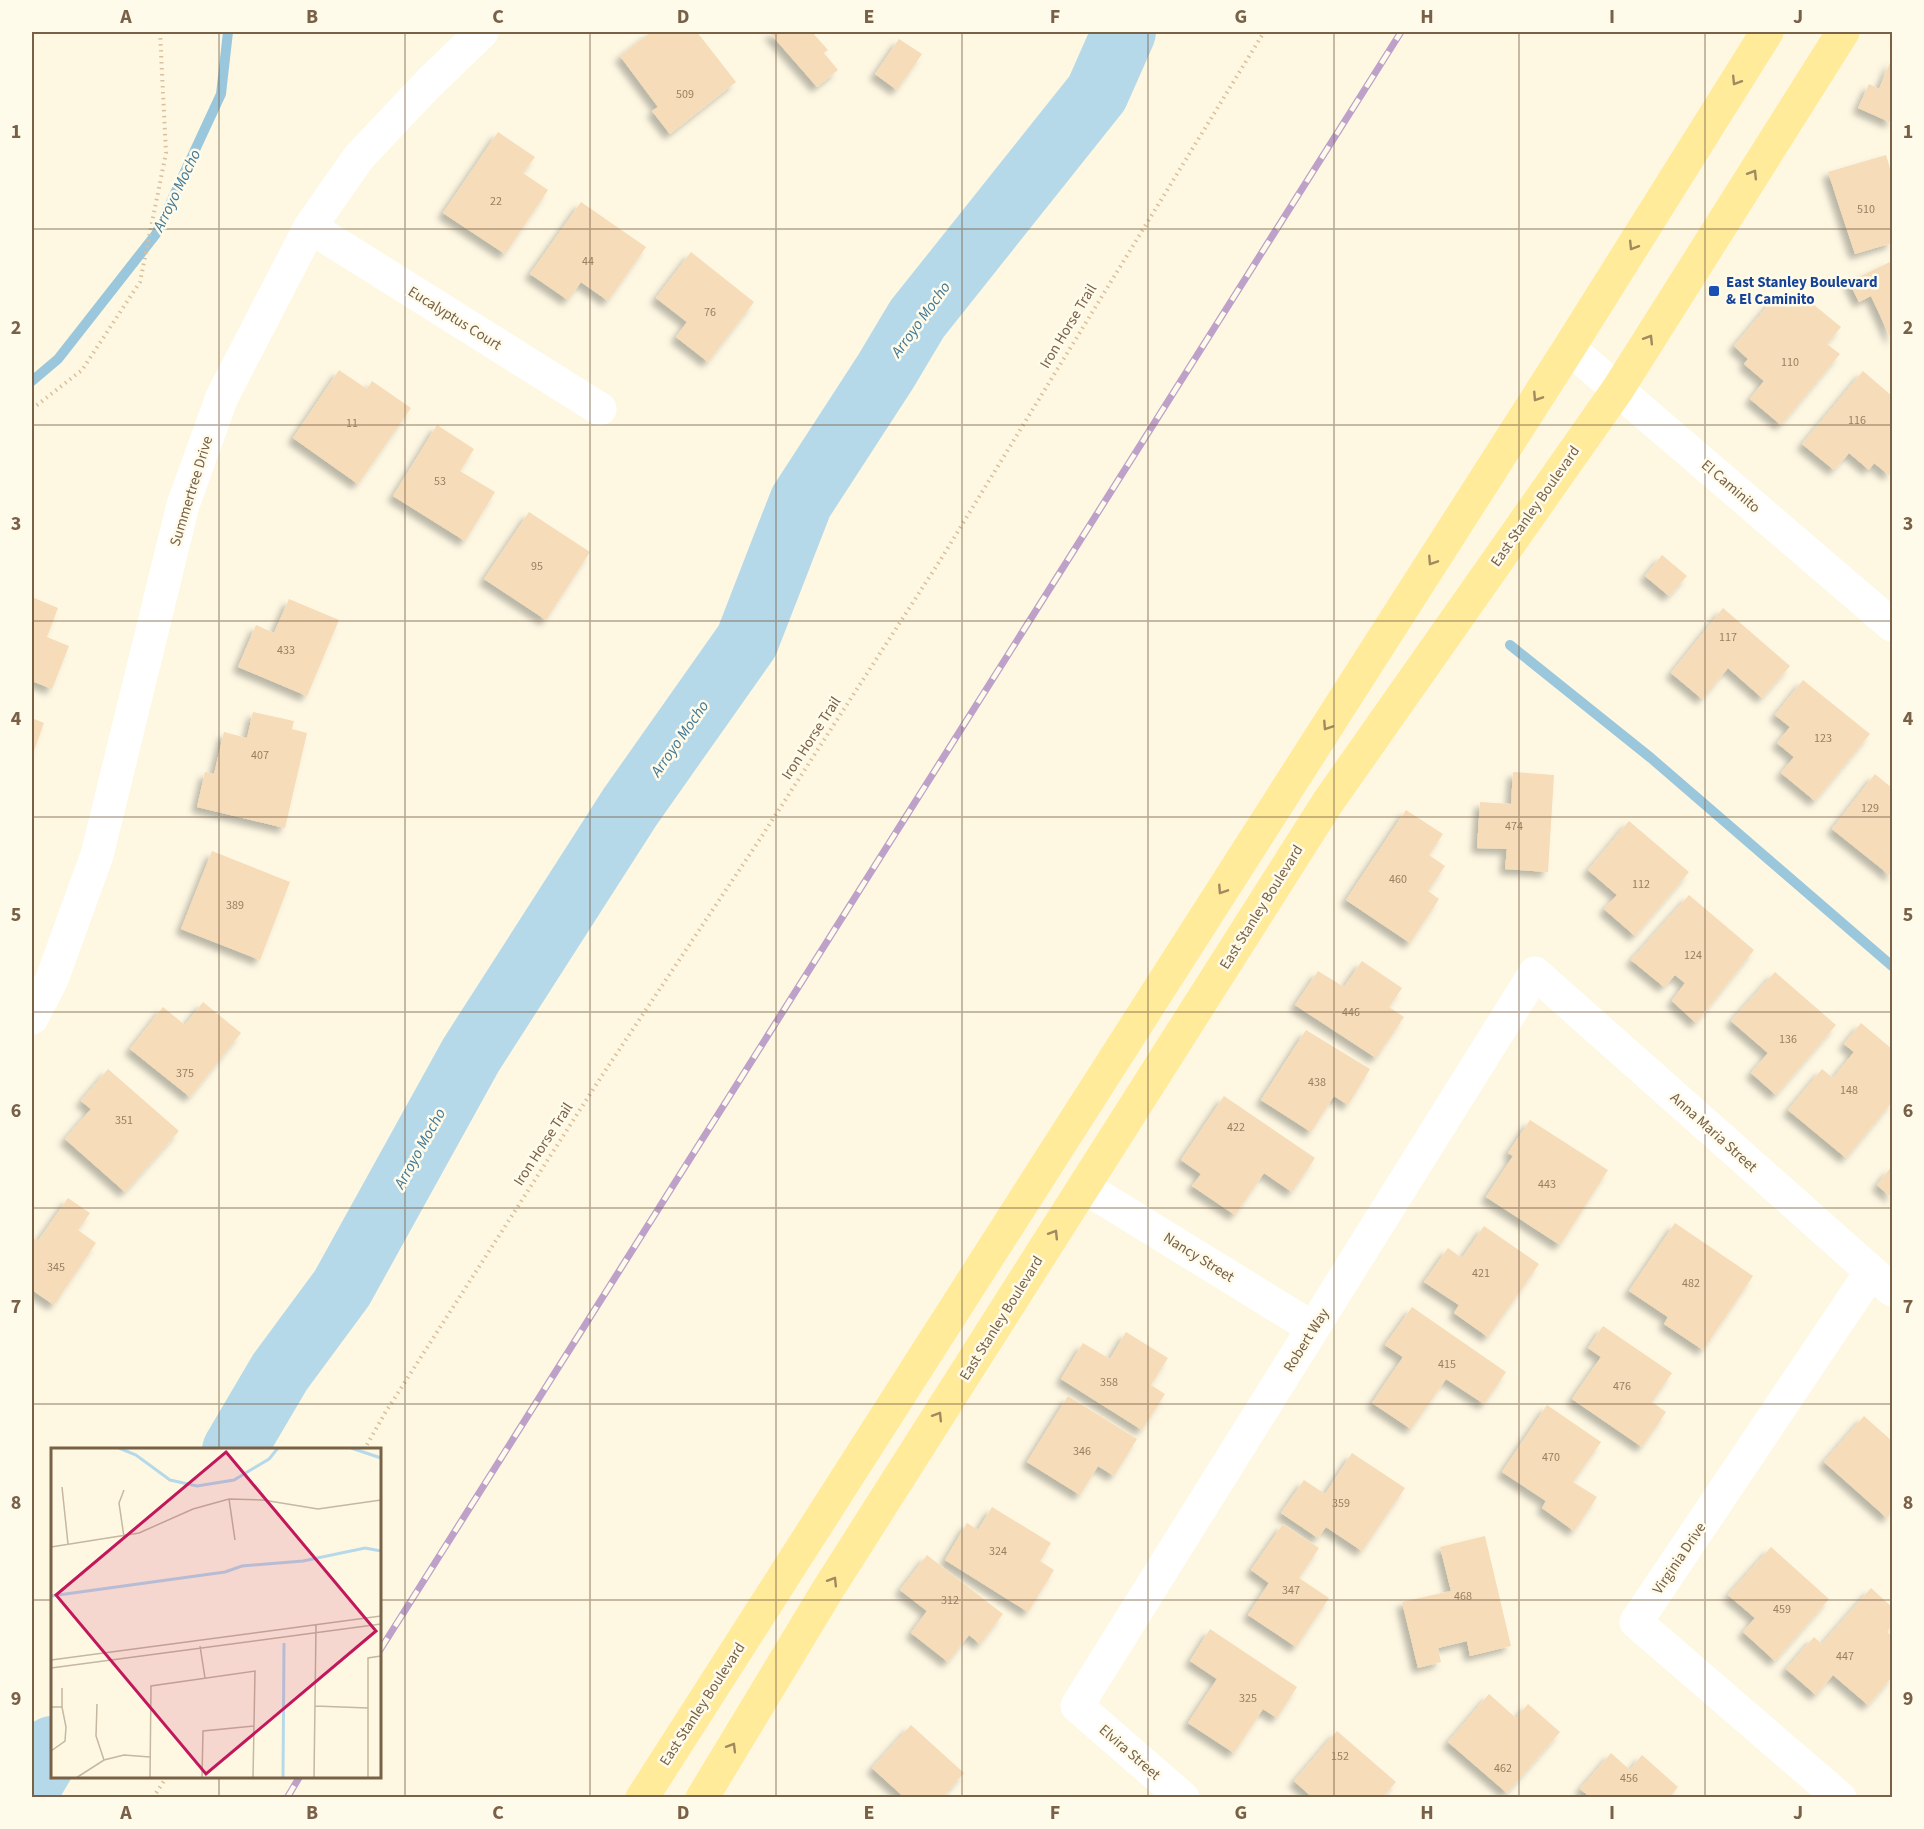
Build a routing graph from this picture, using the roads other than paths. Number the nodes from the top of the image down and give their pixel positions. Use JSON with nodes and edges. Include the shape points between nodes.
{"nodes":[{"id":1,"x":482,"y":32,"type":"edge"},
{"id":2,"x":1767,"y":32,"type":"edge"},
{"id":3,"x":1843,"y":32,"type":"edge"},
{"id":4,"x":310,"y":227,"type":"junction"},
{"id":5,"x":1569,"y":348,"type":"junction"},
{"id":6,"x":1618,"y":389,"type":"junction"},
{"id":7,"x":600,"y":409,"type":"dead end"},
{"id":8,"x":1893,"y":625,"type":"edge"},
{"id":9,"x":1535,"y":973,"type":"joint"},
{"id":10,"x":32,"y":1018,"type":"edge"},
{"id":11,"x":1084,"y":1187,"type":"junction"},
{"id":12,"x":1882,"y":1281,"type":"edge"},
{"id":13,"x":1313,"y":1328,"type":"junction"},
{"id":14,"x":1077,"y":1706,"type":"joint"},
{"id":15,"x":642,"y":1797,"type":"edge"},
{"id":16,"x":702,"y":1797,"type":"edge"},
{"id":17,"x":1183,"y":1797,"type":"edge"},
{"id":18,"x":1840,"y":1797,"type":"edge"}],
"edges":[{"from":1,"to":4,"type":"street","name":"Summertree Drive","via":[[359,157]]},
{"from":2,"to":5,"type":"main road","name":"East Stanley Boulevard","one_way":true},
{"from":6,"to":3,"type":"main road","name":"East Stanley Boulevard","one_way":true},
{"from":4,"to":7,"type":"street","name":"Eucalyptus Court"},
{"from":4,"to":10,"type":"street","name":"Summertree Drive","via":[[222,397],[183,505],[97,855],[52,979]]},
{"from":5,"to":6,"type":"street","name":"El Caminito"},
{"from":5,"to":15,"type":"main road","name":"East Stanley Boulevard","one_way":true},
{"from":6,"to":8,"type":"street","name":"El Caminito"},
{"from":6,"to":11,"type":"main road","name":"East Stanley Boulevard","via":[[1328,802]]},
{"from":9,"to":12,"type":"street","name":"Anna Maria Street"},
{"from":9,"to":13,"type":"street","name":"Robert Way"},
{"from":11,"to":13,"type":"street","name":"Nancy Street"},
{"from":16,"to":11,"type":"main road","name":"East Stanley Boulevard","one_way":true,"via":[[827,1591]]},
{"from":12,"to":18,"type":"street","name":"Virginia Drive","via":[[1636,1622]]},
{"from":13,"to":14,"type":"street","name":"Robert Way"},
{"from":14,"to":17,"type":"street","name":"Elvira Street"}]}
